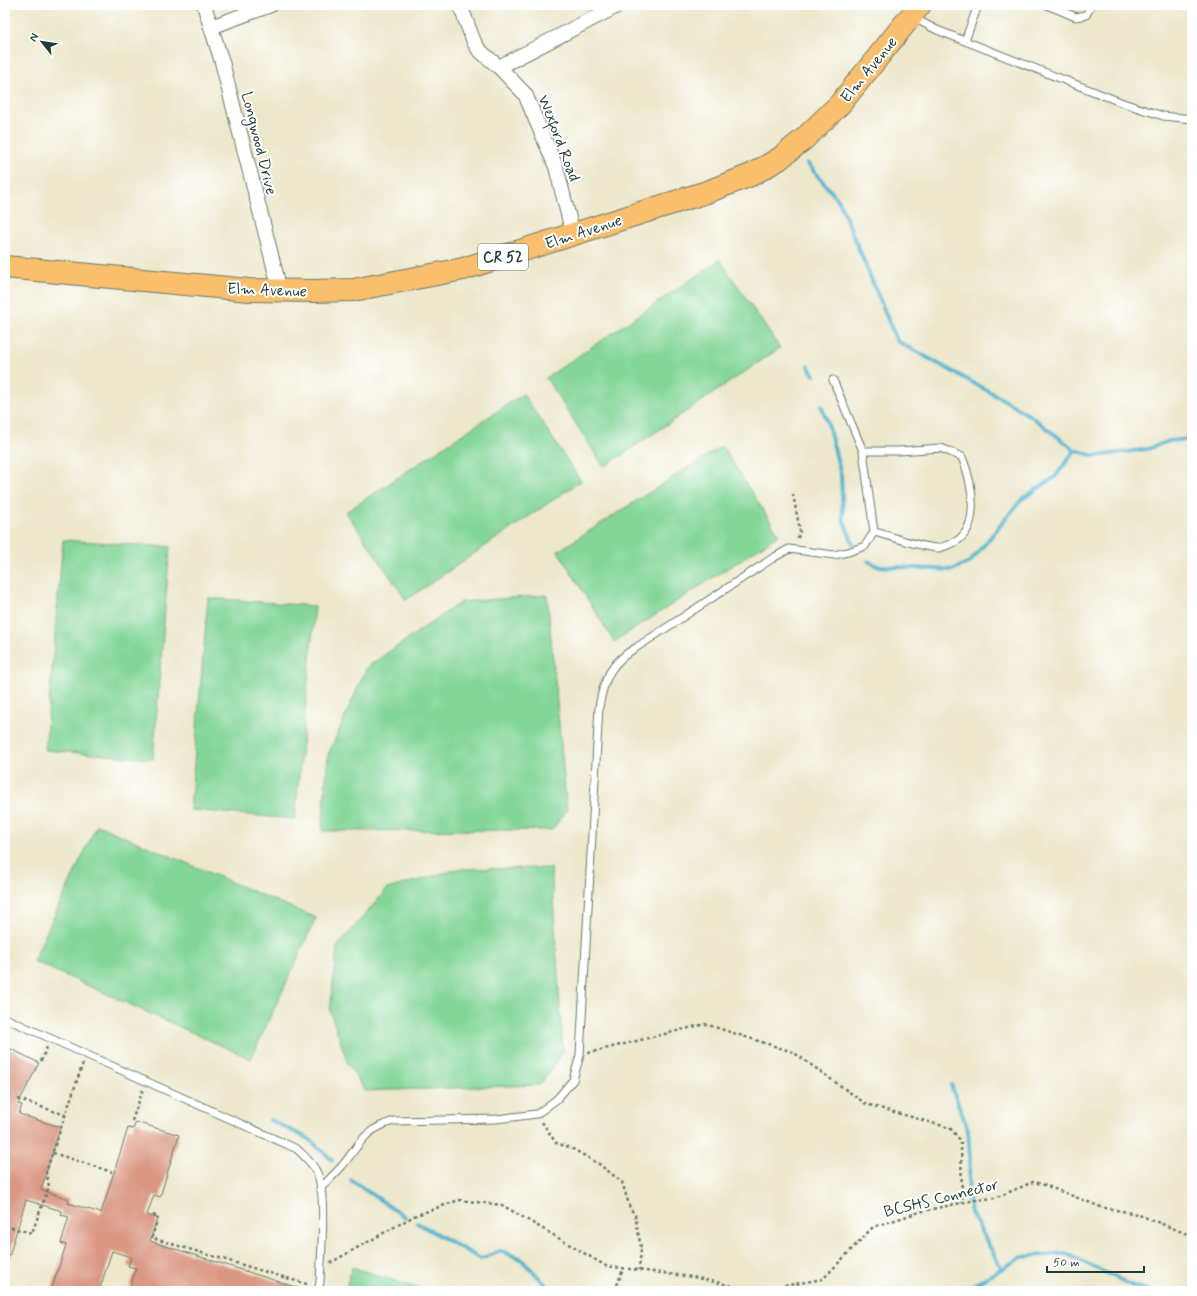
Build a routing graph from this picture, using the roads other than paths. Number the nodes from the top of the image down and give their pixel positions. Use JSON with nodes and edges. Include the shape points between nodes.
{"nodes":[{"id":1,"x":204,"y":5,"type":"edge"},
{"id":2,"x":271,"y":5,"type":"edge"},
{"id":3,"x":460,"y":5,"type":"edge"},
{"id":4,"x":619,"y":5,"type":"edge"},
{"id":5,"x":978,"y":5,"type":"edge"},
{"id":6,"x":1047,"y":5,"type":"edge"},
{"id":7,"x":1091,"y":5,"type":"edge"},
{"id":8,"x":915,"y":11,"type":"edge"},
{"id":9,"x":211,"y":27,"type":"junction"},
{"id":10,"x":965,"y":41,"type":"junction"},
{"id":11,"x":499,"y":67,"type":"junction"},
{"id":12,"x":1192,"y":120,"type":"edge"},
{"id":13,"x":573,"y":234,"type":"junction"},
{"id":14,"x":5,"y":267,"type":"edge"},
{"id":15,"x":280,"y":290,"type":"junction"},
{"id":16,"x":833,"y":380,"type":"dead end"},
{"id":17,"x":863,"y":450,"type":"junction"},
{"id":18,"x":874,"y":532,"type":"junction"},
{"id":19,"x":5,"y":1018,"type":"edge"},
{"id":20,"x":320,"y":1189,"type":"junction"},
{"id":21,"x":318,"y":1289,"type":"edge"}],
"edges":[{"from":1,"to":9,"type":"street","name":"Longwood Drive"},
{"from":2,"to":9,"type":"street"},
{"from":3,"to":11,"type":"street","name":"Wexford Road","via":[[479,50]]},
{"from":4,"to":11,"type":"street"},
{"from":5,"to":10,"type":"lane"},
{"from":6,"to":7,"type":"lane","via":[[1076,17],[1086,15]]},
{"from":8,"to":10,"type":"lane","via":[[937,30]]},
{"from":8,"to":13,"type":"main road","name":"Elm Avenue","number":"CR 52","via":[[840,104],[779,159],[751,175],[707,192]]},
{"from":9,"to":15,"type":"street","name":"Longwood Drive"},
{"from":10,"to":12,"type":"lane","via":[[1123,103],[1164,116]]},
{"from":11,"to":13,"type":"street","name":"Wexford Road","via":[[525,94],[556,166]]},
{"from":13,"to":15,"type":"main road","name":"Elm Avenue","number":"CR 52","via":[[456,271],[353,290]]},
{"from":14,"to":15,"type":"main road","name":"Elm Avenue","number":"CR 52","via":[[249,290]]},
{"from":16,"to":17,"type":"lane"},
{"from":17,"to":18,"type":"lane"},
{"from":17,"to":18,"type":"lane","via":[[941,448],[962,457],[970,477],[970,526],[958,542],[938,548]]},
{"from":18,"to":20,"type":"lane","via":[[865,546],[834,555],[789,549],[623,655],[606,677],[599,707],[580,1055],[572,1080],[557,1099],[538,1114],[496,1119],[394,1121],[379,1125],[355,1147]]},
{"from":19,"to":20,"type":"lane","via":[[297,1150],[317,1173]]},
{"from":20,"to":21,"type":"lane","via":[[322,1196]]}]}
